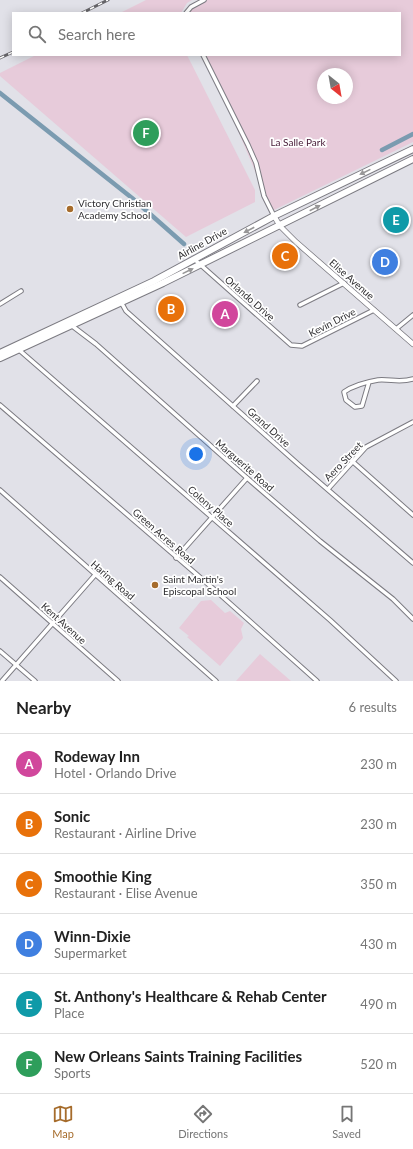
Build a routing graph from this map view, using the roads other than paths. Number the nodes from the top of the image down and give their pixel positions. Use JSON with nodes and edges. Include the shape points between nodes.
{"nodes":[{"id":1,"x":204,"y":0,"type":"edge"},
{"id":2,"x":187,"y":12,"type":"edge"},
{"id":3,"x":204,"y":56,"type":"edge"},
{"id":4,"x":413,"y":149,"type":"edge"},
{"id":5,"x":413,"y":159,"type":"edge"},
{"id":6,"x":378,"y":166,"type":"junction"},
{"id":7,"x":381,"y":175,"type":"junction"},
{"id":8,"x":274,"y":216,"type":"junction"},
{"id":9,"x":280,"y":226,"type":"junction"},
{"id":10,"x":194,"y":259,"type":"junction"},
{"id":11,"x":200,"y":265,"type":"junction"},
{"id":12,"x":344,"y":283,"type":"junction"},
{"id":13,"x":21,"y":291,"type":"dead end"},
{"id":14,"x":120,"y":300,"type":"junction"},
{"id":15,"x":0,"y":304,"type":"edge"},
{"id":16,"x":300,"y":305,"type":"dead end"},
{"id":17,"x":374,"y":310,"type":"junction"},
{"id":18,"x":413,"y":316,"type":"edge"},
{"id":19,"x":69,"y":323,"type":"junction"},
{"id":20,"x":396,"y":329,"type":"junction"},
{"id":21,"x":413,"y":344,"type":"edge"},
{"id":22,"x":17,"y":347,"type":"junction"},
{"id":23,"x":296,"y":347,"type":"joint"},
{"id":24,"x":0,"y":353,"type":"edge"},
{"id":25,"x":0,"y":358,"type":"edge"},
{"id":26,"x":413,"y":379,"type":"edge"},
{"id":27,"x":257,"y":381,"type":"dead end"},
{"id":28,"x":369,"y":382,"type":"junction"},
{"id":29,"x":0,"y":405,"type":"edge"},
{"id":30,"x":234,"y":406,"type":"junction"},
{"id":31,"x":413,"y":422,"type":"edge"},
{"id":32,"x":352,"y":461,"type":"junction"},
{"id":33,"x":247,"y":478,"type":"junction"},
{"id":34,"x":328,"y":489,"type":"junction"},
{"id":35,"x":0,"y":490,"type":"edge"},
{"id":36,"x":413,"y":515,"type":"edge"},
{"id":37,"x":211,"y":517,"type":"junction"},
{"id":38,"x":176,"y":558,"type":"junction"},
{"id":39,"x":413,"y":563,"type":"edge"},
{"id":40,"x":95,"y":575,"type":"junction"},
{"id":41,"x":0,"y":577,"type":"edge"},
{"id":42,"x":413,"y":619,"type":"edge"},
{"id":43,"x":52,"y":623,"type":"junction"},
{"id":44,"x":0,"y":651,"type":"edge"},
{"id":45,"x":16,"y":665,"type":"junction"},
{"id":46,"x":2,"y":681,"type":"edge"},
{"id":47,"x":35,"y":681,"type":"edge"},
{"id":48,"x":118,"y":681,"type":"edge"},
{"id":49,"x":216,"y":681,"type":"edge"},
{"id":50,"x":317,"y":681,"type":"edge"},
{"id":51,"x":396,"y":681,"type":"edge"}],
"edges":[{"from":1,"to":2,"type":"street"},
{"from":3,"to":8,"type":"street","via":[[256,163],[263,191]]},
{"from":4,"to":6,"type":"highway","name":"Airline Drive"},
{"from":5,"to":7,"type":"highway","name":"Airline Drive"},
{"from":6,"to":7,"type":"highway"},
{"from":6,"to":8,"type":"highway","name":"Airline Drive","one_way":true},
{"from":9,"to":7,"type":"highway","name":"Airline Drive","one_way":true},
{"from":8,"to":9,"type":"street","name":"Elise Avenue"},
{"from":8,"to":10,"type":"highway","name":"Airline Drive","one_way":true},
{"from":9,"to":11,"type":"highway","name":"Airline Drive"},
{"from":9,"to":12,"type":"street","name":"Elise Avenue"},
{"from":10,"to":11,"type":"street","name":"Orlando Drive"},
{"from":10,"to":14,"type":"highway","name":"Airline Drive"},
{"from":14,"to":11,"type":"highway","name":"Airline Drive","one_way":true},
{"from":11,"to":23,"type":"street","name":"Orlando Drive"},
{"from":12,"to":16,"type":"street"},
{"from":12,"to":17,"type":"street","name":"Elise Avenue"},
{"from":13,"to":15,"type":"street"},
{"from":14,"to":19,"type":"highway","name":"Airline Drive"},
{"from":14,"to":30,"type":"street","name":"Grand Drive","via":[[126,311]]},
{"from":17,"to":20,"type":"street","name":"Elise Avenue"},
{"from":17,"to":23,"type":"street","name":"Kevin Drive"},
{"from":18,"to":20,"type":"street"},
{"from":19,"to":22,"type":"highway","name":"Airline Drive"},
{"from":19,"to":33,"type":"street","name":"Marguerite Road"},
{"from":20,"to":21,"type":"street","name":"Elise Avenue"},
{"from":22,"to":24,"type":"highway","name":"Airline Drive"},
{"from":22,"to":25,"type":"highway","name":"Airline Drive"},
{"from":22,"to":37,"type":"street","name":"Colony Place"},
{"from":26,"to":28,"type":"street","via":[[399,382]]},
{"from":27,"to":30,"type":"street"},
{"from":28,"to":28,"type":"street","via":[[362,406],[354,408],[346,400],[344,392]]},
{"from":29,"to":38,"type":"street","name":"Green Acres Road"},
{"from":30,"to":34,"type":"street","name":"Grand Drive"},
{"from":31,"to":32,"type":"street","name":"Aero Street","via":[[366,447]]},
{"from":32,"to":34,"type":"street","name":"Aero Street"},
{"from":32,"to":36,"type":"street"},
{"from":33,"to":37,"type":"street"},
{"from":33,"to":42,"type":"street","name":"Marguerite Road"},
{"from":34,"to":39,"type":"street","name":"Grand Drive"},
{"from":35,"to":40,"type":"street","name":"Haring Road"},
{"from":37,"to":38,"type":"street"},
{"from":37,"to":51,"type":"street","name":"Colony Place"},
{"from":38,"to":50,"type":"street","name":"Green Acres Road"},
{"from":40,"to":43,"type":"street"},
{"from":40,"to":49,"type":"street","name":"Haring Road"},
{"from":41,"to":43,"type":"street","name":"Kent Avenue"},
{"from":43,"to":45,"type":"street"},
{"from":43,"to":48,"type":"street","name":"Kent Avenue"},
{"from":44,"to":45,"type":"street"},
{"from":45,"to":46,"type":"street"},
{"from":45,"to":47,"type":"street"}]}
